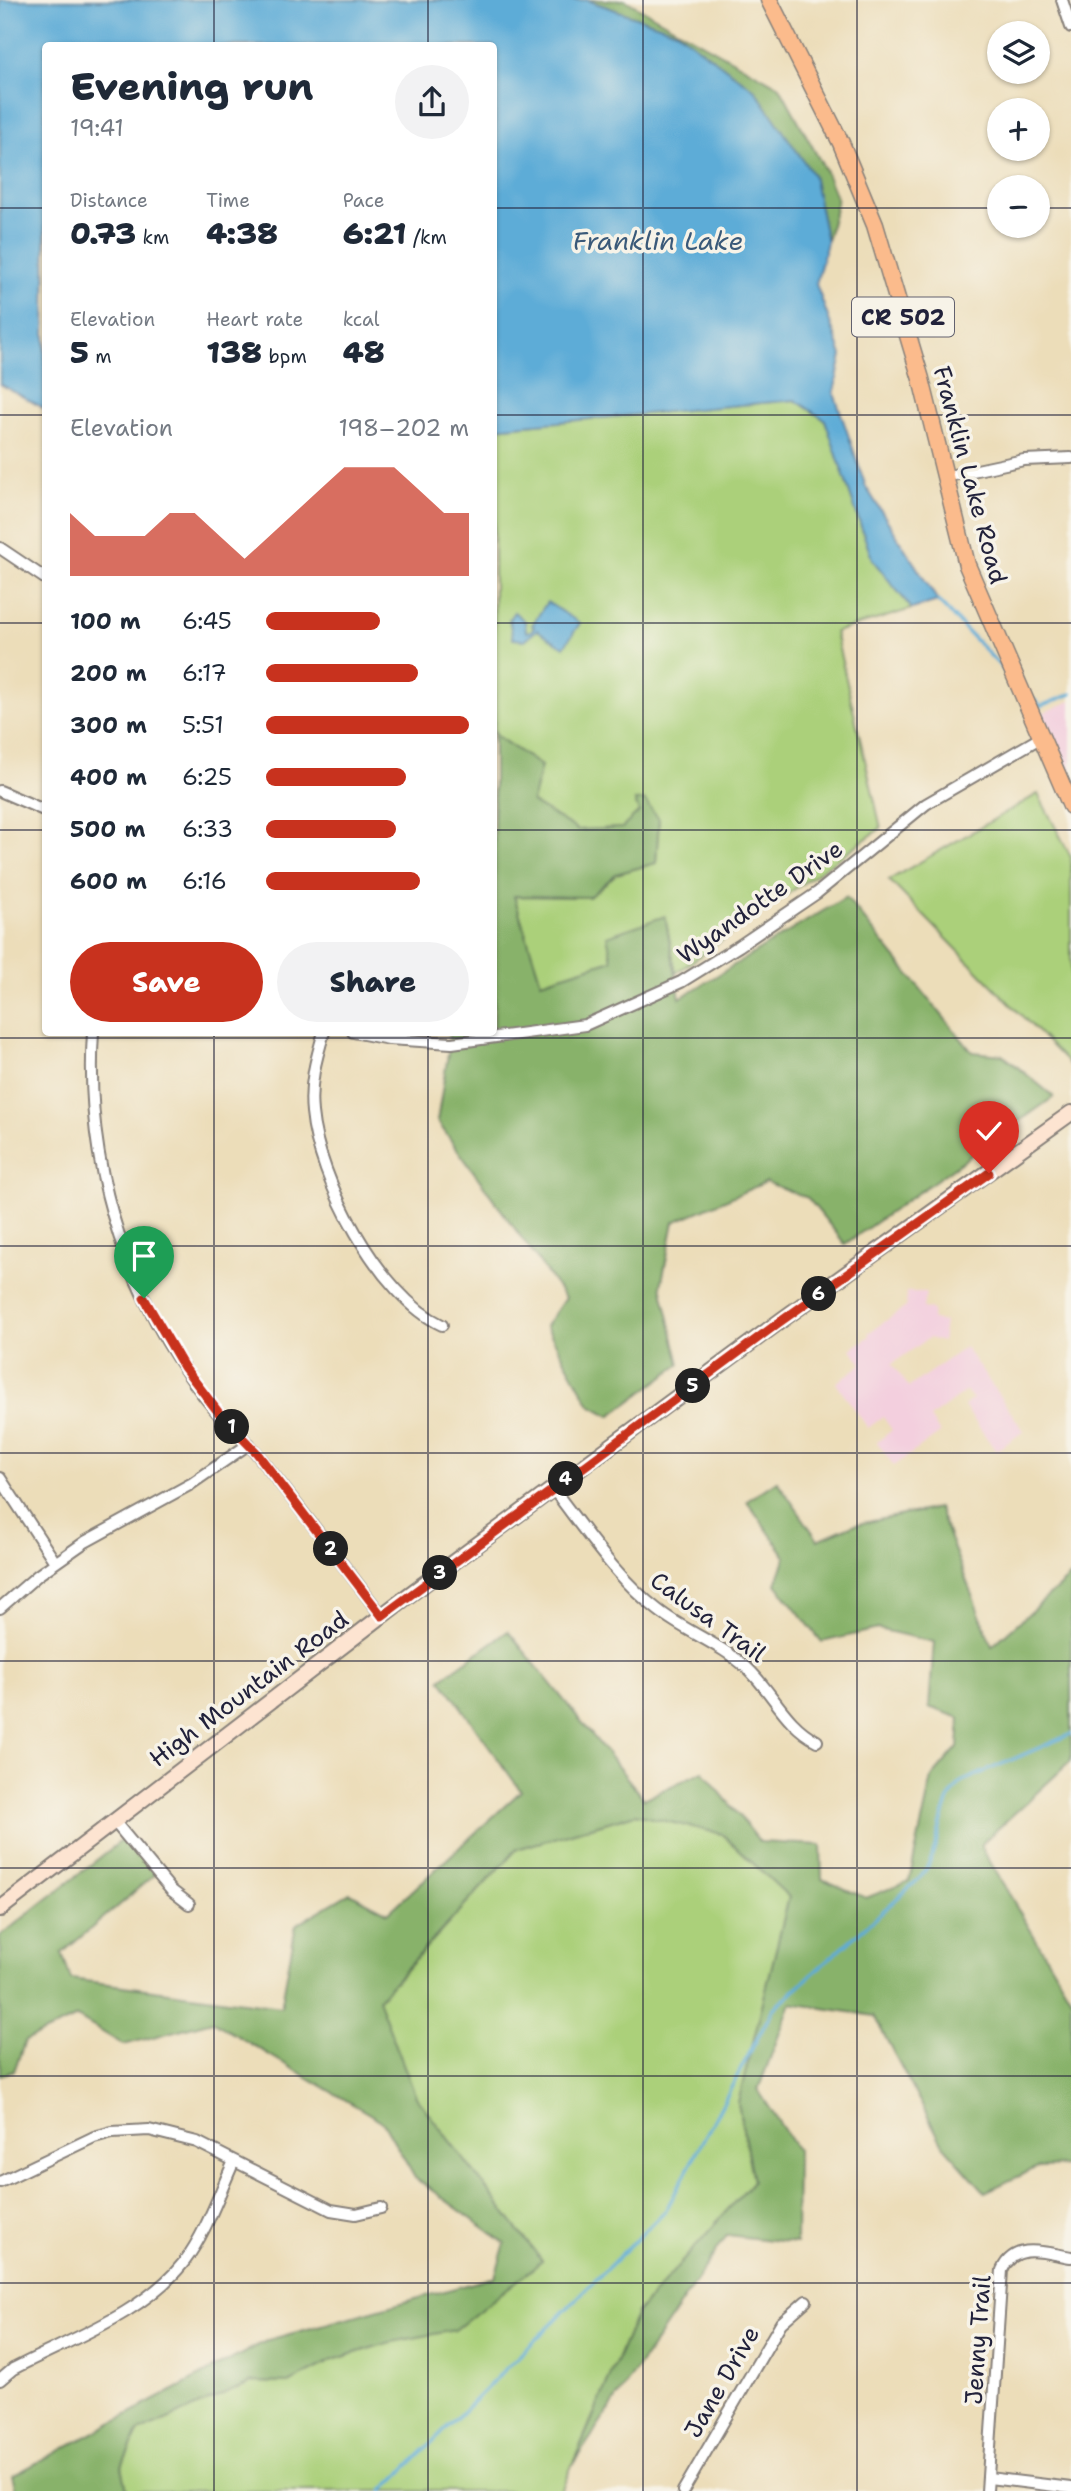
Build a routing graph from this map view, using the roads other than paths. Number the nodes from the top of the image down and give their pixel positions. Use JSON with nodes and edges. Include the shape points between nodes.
{"nodes":[{"id":1,"x":769,"y":0,"type":"edge"},
{"id":2,"x":1062,"y":0,"type":"edge"},
{"id":3,"x":1071,"y":27,"type":"edge"},
{"id":4,"x":1071,"y":458,"type":"edge"},
{"id":5,"x":944,"y":477,"type":"junction"},
{"id":6,"x":0,"y":548,"type":"edge"},
{"id":7,"x":42,"y":576,"type":"edge"},
{"id":8,"x":1040,"y":738,"type":"junction"},
{"id":9,"x":0,"y":791,"type":"edge"},
{"id":10,"x":1071,"y":806,"type":"edge"},
{"id":11,"x":42,"y":809,"type":"edge"},
{"id":12,"x":93,"y":1036,"type":"edge"},
{"id":13,"x":323,"y":1036,"type":"edge"},
{"id":14,"x":377,"y":1036,"type":"edge"},
{"id":15,"x":1071,"y":1113,"type":"edge"},
{"id":16,"x":442,"y":1325,"type":"dead end"},
{"id":17,"x":249,"y":1444,"type":"junction"},
{"id":18,"x":0,"y":1478,"type":"edge"},
{"id":19,"x":553,"y":1489,"type":"junction"},
{"id":20,"x":55,"y":1562,"type":"junction"},
{"id":21,"x":0,"y":1608,"type":"edge"},
{"id":22,"x":382,"y":1616,"type":"junction"},
{"id":23,"x":817,"y":1741,"type":"dead end"},
{"id":24,"x":114,"y":1821,"type":"junction"},
{"id":25,"x":189,"y":1905,"type":"dead end"},
{"id":26,"x":0,"y":1909,"type":"edge"},
{"id":27,"x":234,"y":2161,"type":"junction"},
{"id":28,"x":0,"y":2182,"type":"edge"},
{"id":29,"x":381,"y":2208,"type":"dead end"},
{"id":30,"x":1071,"y":2257,"type":"edge"},
{"id":31,"x":806,"y":2301,"type":"dead end"},
{"id":32,"x":0,"y":2380,"type":"edge"},
{"id":33,"x":989,"y":2478,"type":"junction"},
{"id":34,"x":1071,"y":2488,"type":"edge"},
{"id":35,"x":683,"y":2491,"type":"edge"},
{"id":36,"x":987,"y":2491,"type":"edge"}],
"edges":[{"from":1,"to":5,"type":"main road","name":"Franklin Lake Road","number":"CR 502","via":[[841,143],[875,225],[921,379]]},
{"from":2,"to":3,"type":"street"},
{"from":4,"to":5,"type":"street","via":[[1024,460]]},
{"from":5,"to":8,"type":"main road","name":"Franklin Lake Road","number":"CR 502","via":[[967,565]]},
{"from":6,"to":7,"type":"street"},
{"from":8,"to":10,"type":"main road","name":"Franklin Lake Road","number":"CR 502"},
{"from":8,"to":14,"type":"street","name":"Wyandotte Drive","via":[[926,804],[817,893],[681,982],[585,1025],[452,1043]]},
{"from":9,"to":11,"type":"street"},
{"from":12,"to":17,"type":"street","via":[[91,1092],[99,1163],[129,1265],[184,1367]]},
{"from":13,"to":16,"type":"street","via":[[314,1068],[312,1109],[330,1183],[353,1227],[402,1296]]},
{"from":15,"to":19,"type":"main road","name":"High Mountain Road"},
{"from":17,"to":20,"type":"street","via":[[191,1484]]},
{"from":17,"to":22,"type":"street"},
{"from":18,"to":20,"type":"street"},
{"from":19,"to":22,"type":"main road","name":"High Mountain Road"},
{"from":19,"to":23,"type":"street","name":"Calusa Trail","via":[[642,1597],[735,1658],[765,1687],[791,1724]]},
{"from":20,"to":21,"type":"street"},
{"from":22,"to":24,"type":"main road","name":"High Mountain Road"},
{"from":24,"to":25,"type":"street"},
{"from":24,"to":26,"type":"main road","name":"High Mountain Road"},
{"from":27,"to":28,"type":"street","via":[[186,2138],[131,2130],[94,2137]]},
{"from":27,"to":29,"type":"street","via":[[331,2210],[356,2214]]},
{"from":27,"to":32,"type":"street","via":[[195,2244],[168,2280],[134,2306]]},
{"from":30,"to":33,"type":"street","name":"Jenny Trail","via":[[1020,2251],[1003,2270]]},
{"from":31,"to":35,"type":"street","name":"Jane Drive","via":[[781,2323]]},
{"from":33,"to":34,"type":"street"},
{"from":33,"to":36,"type":"street","name":"Jenny Trail"}]}
